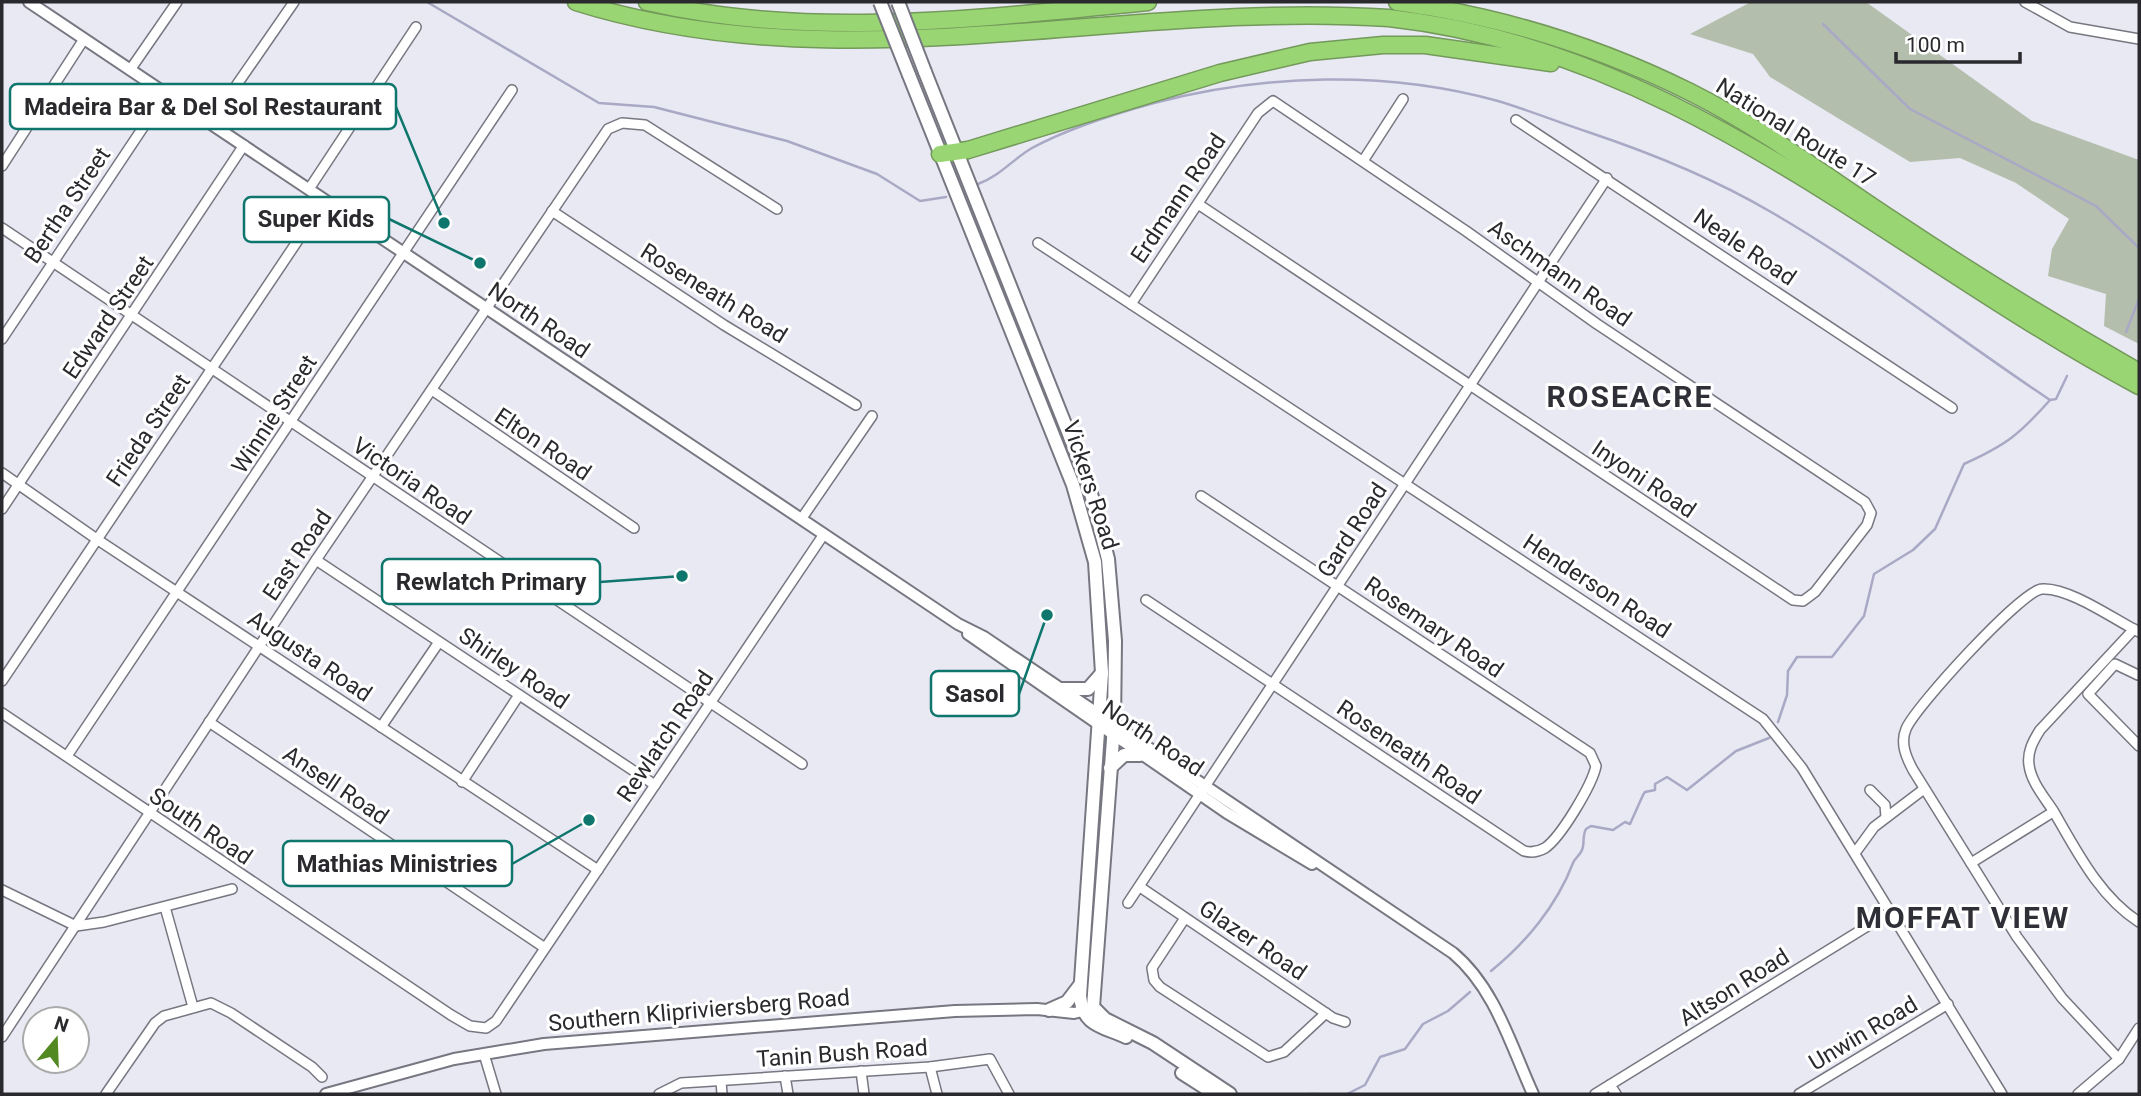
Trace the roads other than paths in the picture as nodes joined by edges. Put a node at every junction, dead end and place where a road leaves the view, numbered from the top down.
1 (29, 2) edge
2 (177, 2) edge
3 (294, 2) edge
4 (576, 2) edge
5 (647, 2) edge
6 (880, 2) edge
7 (898, 2) edge
8 (1148, 2) edge
9 (1397, 2) edge
10 (1468, 2) edge
11 (2025, 2) edge
12 (416, 27) dead end
13 (84, 39) junction
14 (2139, 39) edge
15 (130, 69) junction
16 (1622, 80) junction
17 (512, 90) dead end
18 (1691, 92) junction
19 (166, 93) junction
20 (1403, 99) dead end
21 (1258, 113) joint
22 (1516, 120) dead end
23 (211, 122) junction
24 (244, 145) junction
25 (948, 153) junction
26 (1363, 161) junction
27 (2, 166) edge
28 (1607, 178) junction
29 (309, 189) junction
30 (325, 200) junction
31 (1198, 204) junction
32 (777, 209) dead end
33 (552, 211) junction
34 (2, 228) edge
35 (1038, 243) dead end
36 (403, 254) junction
37 (52, 262) junction
38 (1537, 280) junction
39 (1131, 304) junction
40 (486, 309) junction
41 (132, 317) junction
42 (2, 339) edge
43 (212, 369) junction
44 (2139, 372) edge
45 (1470, 383) junction
46 (2139, 386) edge
47 (432, 390) junction
48 (856, 405) dead end
49 (1952, 408) dead end
50 (872, 416) dead end
51 (292, 423) junction
52 (2, 473) edge
53 (372, 477) junction
54 (18, 484) junction
55 (1405, 484) junction
56 (1843, 487) joint
57 (1201, 496) dead end
58 (2, 509) edge
59 (802, 518) junction
60 (634, 528) dead end
61 (824, 534) junction
62 (98, 540) junction
63 (316, 560) junction
64 (1338, 586) junction
65 (179, 592) junction
66 (1146, 600) dead end
67 (958, 624) junction
68 (2136, 631) edge
69 (439, 642) junction
70 (260, 646) junction
71 (1102, 673) junction
72 (2138, 675) edge
73 (2, 681) edge
74 (1274, 685) junction
75 (1058, 689) junction
76 (519, 695) junction
77 (710, 704) junction
78 (2, 713) edge
79 (209, 722) junction
80 (1099, 722) junction
81 (380, 727) junction
82 (1113, 731) junction
83 (1576, 743) joint
84 (2139, 746) edge
85 (1140, 755) junction
86 (67, 756) junction
87 (802, 764) dead end
88 (1110, 768) junction
89 (462, 782) junction
90 (655, 785) junction
91 (1924, 789) junction
92 (1870, 790) dead end
93 (1204, 791) junction
94 (2053, 812) junction
95 (150, 815) junction
96 (1886, 817) junction
97 (1855, 853) junction
98 (1971, 863) junction
99 (598, 870) junction
100 (1140, 887) junction
101 (232, 889) dead end
102 (2, 890) edge
103 (1128, 903) dead end
104 (165, 907) junction
105 (1892, 911) junction
106 (1185, 918) junction
107 (2139, 922) edge
108 (76, 926) junction
109 (545, 948) junction
110 (1081, 983) junction
111 (1948, 1004) junction
112 (193, 1007) junction
113 (1049, 1010) junction
114 (1087, 1010) junction
115 (1326, 1013) junction
116 (1345, 1022) dead end
117 (488, 1027) joint
118 (2139, 1028) edge
119 (2, 1037) edge
120 (484, 1054) junction
121 (2119, 1059) junction
122 (930, 1067) junction
123 (861, 1071) junction
124 (785, 1076) junction
125 (322, 1077) dead end
126 (721, 1081) junction
127 (1610, 1085) junction
128 (106, 1094) edge
129 (326, 1094) edge
130 (496, 1094) edge
131 (659, 1094) edge
132 (722, 1094) edge
133 (788, 1094) edge
134 (864, 1094) edge
135 (937, 1094) edge
136 (1009, 1094) edge
137 (1215, 1094) edge
138 (1230, 1094) edge
139 (1533, 1094) edge
140 (1595, 1094) edge
141 (1616, 1094) edge
142 (1799, 1094) edge
143 (2002, 1094) edge
144 (2078, 1094) edge

1 - 13 street, North Road
2 - 15 street
3 - 23 street
4 - 16 highway
5 - 8 highway
6 - 25 main road, Vickers Road, bridge
7 - 25 main road, Vickers Road, bridge
9 - 18 highway, National Route 17
10 - 18 highway
11 - 14 street
12 - 29 street
13 - 15 street, North Road
13 - 27 street
15 - 19 street, North Road
16 - 25 highway
16 - 46 highway
17 - 36 street, Winnie Street
18 - 44 highway, National Route 17
19 - 23 street, North Road
19 - 37 street, Bertha Street
20 - 26 street
21 - 26 street, Aschmann Road
21 - 31 street, Erdmann Road
22 - 28 street, Neale Road
23 - 24 street, North Road
24 - 29 street, North Road
24 - 41 street, Edward Street
25 - 71 main road, Vickers Road
25 - 82 main road, Vickers Road
26 - 38 street, Aschmann Road
28 - 38 street, Gard Road
28 - 49 street, Neale Road
29 - 30 street, North Road
30 - 36 street, North Road
30 - 43 street, Frieda Street
31 - 39 street, Erdmann Road
31 - 45 street, Inyoni Road
32 - 33 street, East Road
33 - 40 street, East Road
33 - 48 street, Roseneath Road
34 - 37 street, Victoria Road
35 - 39 street, Henderson Road
36 - 40 street, North Road
36 - 51 street, Winnie Street
37 - 41 street, Victoria Road
37 - 42 street, Bertha Street
38 - 45 street, Gard Road
38 - 56 street, Aschmann Road
39 - 55 street, Henderson Road
40 - 47 street, East Road
40 - 59 street, North Road
41 - 43 street, Victoria Road
41 - 54 street, Edward Street
43 - 51 street, Victoria Road
43 - 62 street, Frieda Street
45 - 55 street, Gard Road
45 - 56 street, Inyoni Road
47 - 53 street, East Road
47 - 60 street, Elton Road
50 - 59 street
51 - 53 street, Victoria Road
51 - 65 street, Winnie Street
52 - 54 street, Augusta Road
53 - 63 street, East Road
53 - 77 street, Victoria Road
54 - 58 street, Edward Street
54 - 62 street, Augusta Road
55 - 64 street, Gard Road
55 - 97 street, Henderson Road
57 - 64 street, Rosemary Road
59 - 61 street, North Road
61 - 67 street, North Road
61 - 77 street, Rewlatch Road
62 - 65 street, Augusta Road
62 - 73 street, Frieda Street
63 - 69 street, Shirley Road
63 - 70 street, East Road
64 - 74 street, Gard Road
64 - 83 street, Rosemary Road
65 - 70 street, Augusta Road
65 - 86 street, Winnie Street
66 - 74 street, Roseneath Road
67 - 75 street, North Road
67 - 80 street, North Road
68 - 91 street
68 - 94 street
69 - 76 street, Shirley Road
69 - 81 street
70 - 79 street, East Road
70 - 81 street, Augusta Road
71 - 75 main road
71 - 80 main road, Vickers Road
72 - 84 street
74 - 83 street, Roseneath Road
74 - 93 street, Gard Road
75 - 80 street, North Road
76 - 89 street
76 - 90 street, Shirley Road
77 - 87 street, Victoria Road
77 - 90 street, Rewlatch Road
78 - 86 street, South Road
79 - 95 street, East Road
79 - 109 street, Ansell Road
80 - 82 street, North Road
80 - 110 main road, Vickers Road
81 - 89 street, Augusta Road
82 - 85 street, North Road
82 - 88 main road, Vickers Road
82 - 93 street, North Road
85 - 88 main road
85 - 93 street, North Road
86 - 95 street, South Road
88 - 114 main road, Vickers Road
89 - 99 street, Augusta Road
90 - 99 street, Rewlatch Road
91 - 96 street
91 - 98 street
92 - 96 street
93 - 100 street, Gard Road
93 - 139 street, North Road
94 - 98 street
94 - 107 street
95 - 108 street, East Road
95 - 117 street, South Road
96 - 97 street
97 - 105 street, Henderson Road
98 - 121 street
99 - 109 street, Rewlatch Road
100 - 103 street, Gard Road
100 - 106 street, Glazer Road
101 - 104 street
102 - 108 street
104 - 108 street
104 - 112 street
105 - 111 street, Henderson Road
105 - 127 street, Altson Road
106 - 115 street, Glazer Road
106 - 115 street
108 - 119 street, East Road
109 - 117 street, Rewlatch Road
110 - 113 main road
110 - 114 main road, Vickers Road
111 - 142 street, Unwin Road
111 - 143 street, Henderson Road
112 - 125 street
112 - 128 street
113 - 114 street, Southern Klipriviersberg Road
113 - 120 street, Southern Klipriviersberg Road
114 - 137 main road, Southern Klipriviersberg Road
114 - 138 main road, Southern Klipriviersberg Road
115 - 116 street, Glazer Road
118 - 121 street
120 - 129 street, Southern Klipriviersberg Road
120 - 130 street
121 - 144 street
122 - 123 street, Tanin Bush Road
122 - 135 street
122 - 136 street, Tanin Bush Road
123 - 124 street, Tanin Bush Road
123 - 134 street
124 - 126 street, Tanin Bush Road
124 - 133 street
126 - 131 street, Tanin Bush Road
126 - 132 street
127 - 140 street, Altson Road
127 - 141 street

